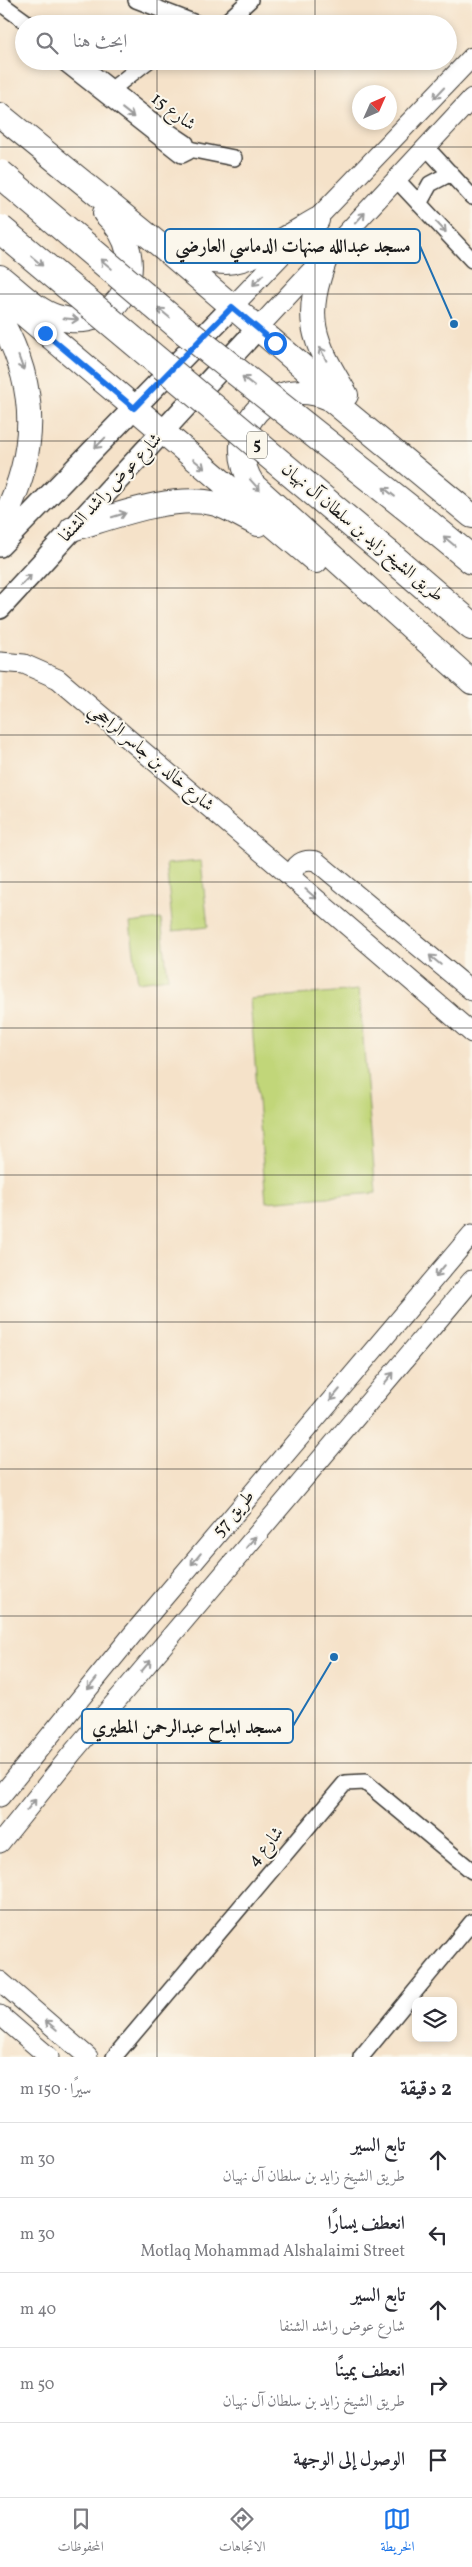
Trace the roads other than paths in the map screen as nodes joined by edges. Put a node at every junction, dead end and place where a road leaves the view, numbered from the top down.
1 (136, 0) edge
2 (250, 0) edge
3 (0, 3) edge
4 (0, 12) edge
5 (17, 15) edge
6 (174, 15) edge
7 (234, 15) edge
8 (15, 24) edge
9 (472, 57) edge
10 (73, 70) edge
11 (88, 70) edge
12 (136, 70) edge
13 (112, 89) junction
14 (472, 98) edge
15 (0, 116) edge
16 (426, 147) junction
17 (189, 149) junction
18 (234, 158) dead end
19 (450, 173) junction
20 (0, 174) edge
21 (396, 179) junction
22 (472, 197) edge
23 (419, 204) junction
24 (317, 220) junction
25 (0, 229) edge
26 (166, 250) junction
27 (327, 254) junction
28 (472, 260) edge
29 (0, 277) edge
30 (0, 294) edge
31 (232, 307) junction
32 (0, 319) edge
33 (258, 328) junction
34 (134, 408) junction
35 (356, 412) junction
36 (162, 432) junction
37 (472, 512) edge
38 (472, 516) edge
39 (0, 526) edge
40 (72, 529) junction
41 (285, 536) junction
42 (0, 546) edge
43 (472, 560) edge
44 (0, 608) edge
45 (472, 626) edge
46 (0, 662) edge
47 (472, 682) edge
48 (472, 686) edge
49 (292, 878) junction
50 (472, 992) edge
51 (472, 1032) edge
52 (472, 1234) edge
53 (472, 1280) edge
54 (52, 1733) junction
55 (73, 1752) junction
56 (32, 1759) junction
57 (54, 1776) junction
58 (0, 1797) edge
59 (0, 1843) edge
60 (472, 1871) edge
61 (472, 1922) edge
62 (0, 1982) edge
63 (0, 2015) edge
64 (49, 2057) edge
65 (88, 2057) edge
66 (114, 2057) edge
67 (361, 2057) edge

1 - 6 street
2 - 7 street
3 - 5 street
4 - 8 street
9 -> 24 street
10 -> 17 street, شارع 15
11 - 13 street, شارع 15
12 - 13 street
13 - 17 street, شارع 15
14 - 16 street
15 - 26 main road
29 -> 15 main road
16 - 19 street
16 - 21 street
17 - 18 street
19 - 22 street
19 - 23 street
43 -> 20 highway, bridge
21 - 23 street
27 -> 21 street
23 -> 28 street
24 - 26 main road
24 -> 31 street
25 -> 45 highway, طريق الشيخ زايد بن سلطان آل نهيان / 5, bridge
26 - 31 main road
27 - 33 street
35 -> 27 main road
30 - 34 main road
31 - 33 main road
31 - 34 main road
32 -> 39 main road
33 - 35 main road
33 - 36 main road, شارع عوض راشد الشنفا
34 - 36 main road
34 -> 42 main road
35 - 37 main road
36 - 40 main road, شارع عوض راشد الشنفا
36 -> 41 main road
38 -> 47 main road
40 -> 41 main road
44 -> 40 main road, شارع عوض راشد الشنفا
41 - 48 main road
46 - 49 street, شارع خالد بن جاسر الراجحي
50 -> 49 street
49 -> 51 street, شارع خالد بن جاسر الراجحي
52 -> 54 street, طريق 57
55 -> 53 street, طريق 57
54 - 55 street
54 - 56 street, طريق 57
55 - 57 street, طريق 57
56 - 57 street
56 - 58 street, طريق 57
59 -> 57 street, طريق 57
60 - 66 street, شارع 4
61 - 67 street
65 -> 62 street
63 - 64 street

